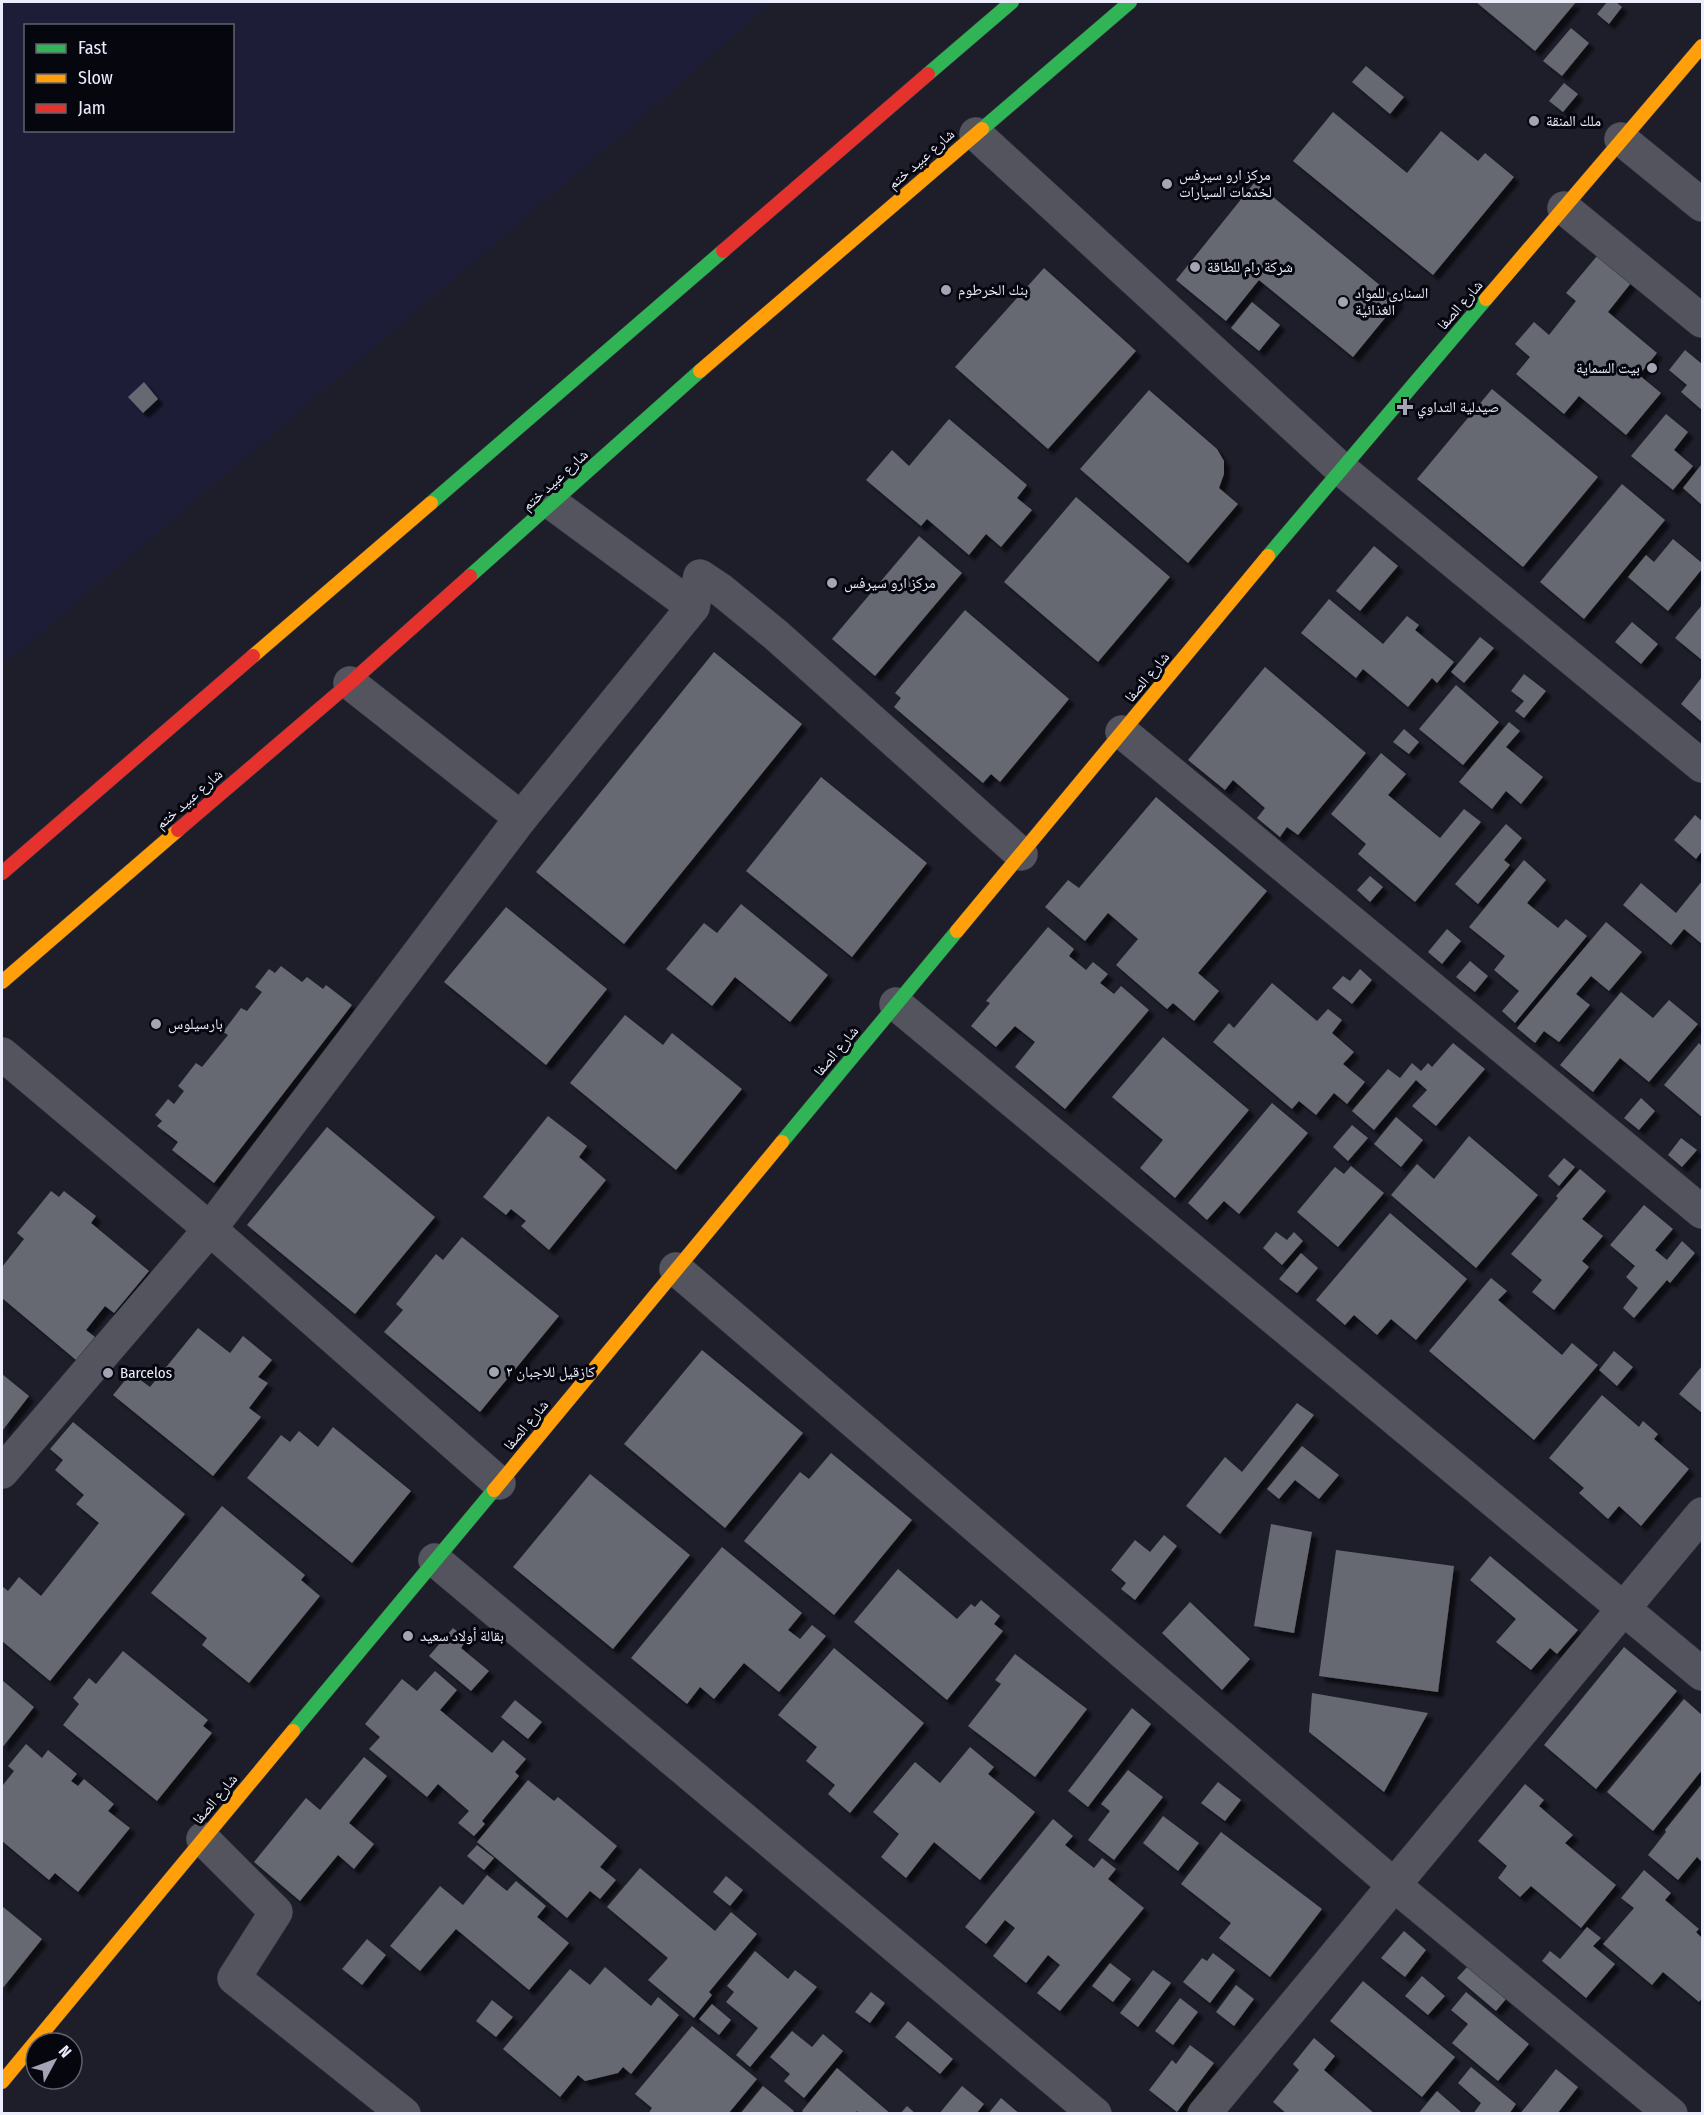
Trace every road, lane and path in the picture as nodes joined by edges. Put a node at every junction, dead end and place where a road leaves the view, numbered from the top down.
1 (1012, 2) edge
2 (1130, 2) edge
3 (1702, 46) edge
4 (976, 134) junction
5 (1621, 139) junction
6 (1702, 205) edge
7 (1564, 208) junction
8 (1702, 321) edge
9 (1341, 469) junction
10 (553, 504) junction
11 (693, 608) junction
12 (350, 683) junction
13 (1122, 732) junction
14 (1702, 766) edge
15 (521, 818) junction
16 (1021, 855) junction
17 (2, 873) edge
18 (2, 982) edge
19 (896, 1004) junction
20 (2, 1054) edge
21 (1702, 1212) edge
22 (210, 1229) junction
23 (676, 1269) junction
24 (2, 1472) edge
25 (499, 1483) junction
26 (1702, 1514) edge
27 (435, 1560) junction
28 (1624, 1608) junction
29 (1702, 1674) edge
30 (203, 1839) junction
31 (1394, 1885) junction
32 (2, 2082) edge
33 (404, 2114) edge
34 (1095, 2114) edge
35 (1203, 2114) edge
36 (1671, 2114) edge

1 - 17 main road
2 - 4 main road, شارع عبيد ختم
3 - 5 main road, شارع الصفا
4 - 9 street
4 - 10 main road, شارع عبيد ختم
5 - 6 street
5 - 7 main road, شارع الصفا
7 - 8 street
7 - 9 main road, شارع الصفا
9 - 13 main road, شارع الصفا
9 - 14 street
10 - 11 street
10 - 12 main road, شارع عبيد ختم
11 - 15 street
11 - 16 street
12 - 15 street
12 - 18 main road, شارع عبيد ختم
13 - 16 main road, شارع الصفا
13 - 21 street
15 - 22 street
16 - 19 main road, شارع الصفا
19 - 23 main road, شارع الصفا
19 - 28 street
20 - 22 street
22 - 24 street
22 - 25 street
23 - 25 main road, شارع الصفا
23 - 31 street
25 - 27 main road, شارع الصفا
26 - 28 street
27 - 30 main road, شارع الصفا
27 - 34 street
28 - 29 street
28 - 31 street
30 - 32 main road, شارع الصفا
30 - 33 street
31 - 35 street
31 - 36 street

